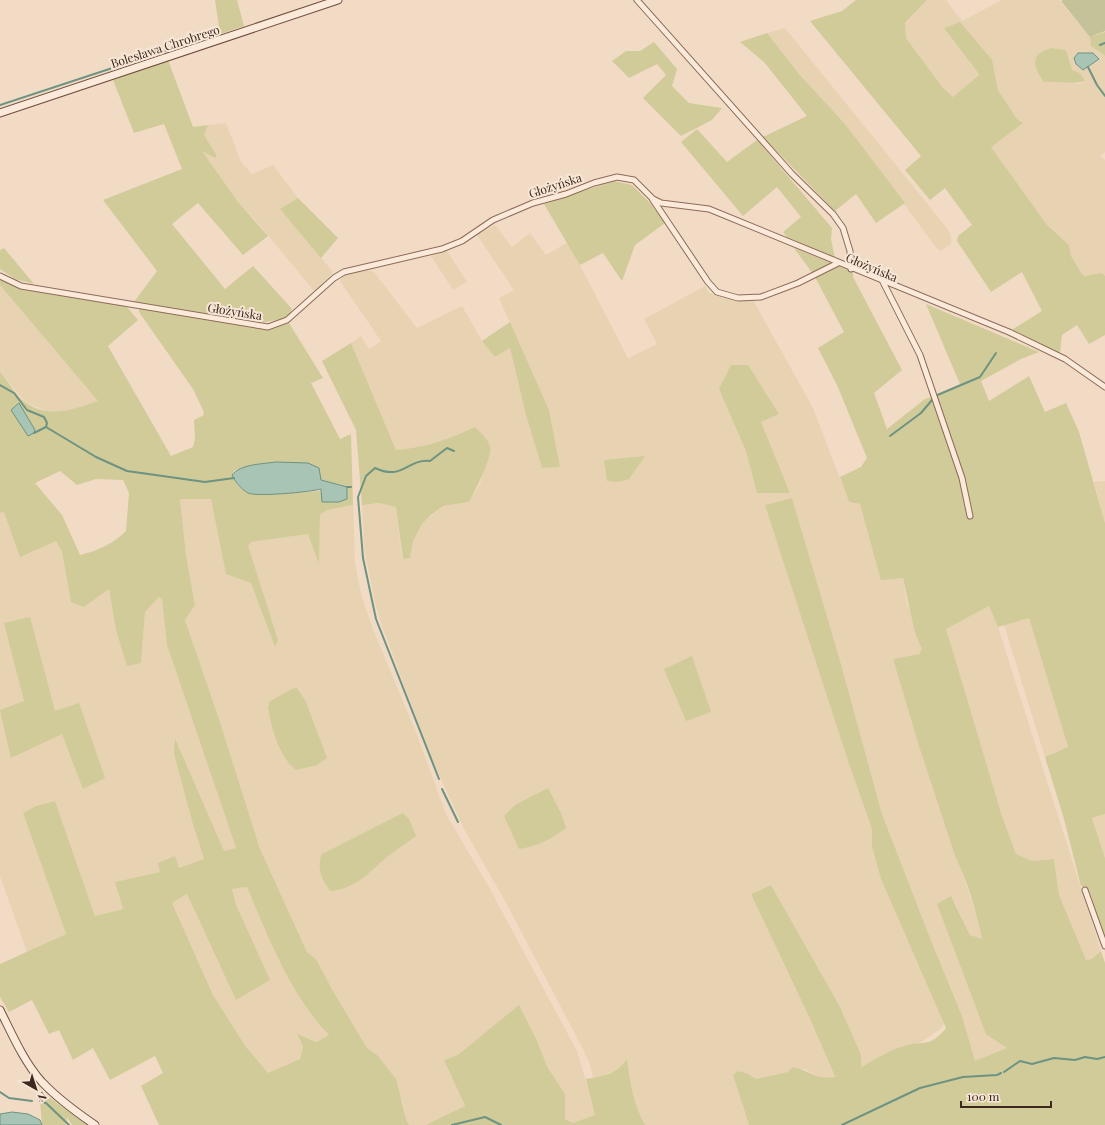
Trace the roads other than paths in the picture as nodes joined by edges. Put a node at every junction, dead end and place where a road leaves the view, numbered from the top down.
1 (338, 0) edge
2 (637, 0) edge
3 (0, 113) edge
4 (653, 199) junction
5 (838, 263) junction
6 (851, 269) junction
7 (0, 276) edge
8 (883, 282) junction
9 (1105, 387) edge
10 (970, 516) dead end
11 (1085, 890) dead end
12 (1105, 946) edge
13 (0, 1010) edge
14 (95, 1125) edge

1 - 3 street, Bolesława Chrobrego
2 - 6 street
4 - 5 street, Głożyńska
4 - 5 street
4 - 7 street, Głożyńska
5 - 6 street, Głożyńska
6 - 8 street, Głożyńska
8 - 9 street, Głożyńska
8 - 10 street
11 - 12 street
13 - 14 street

